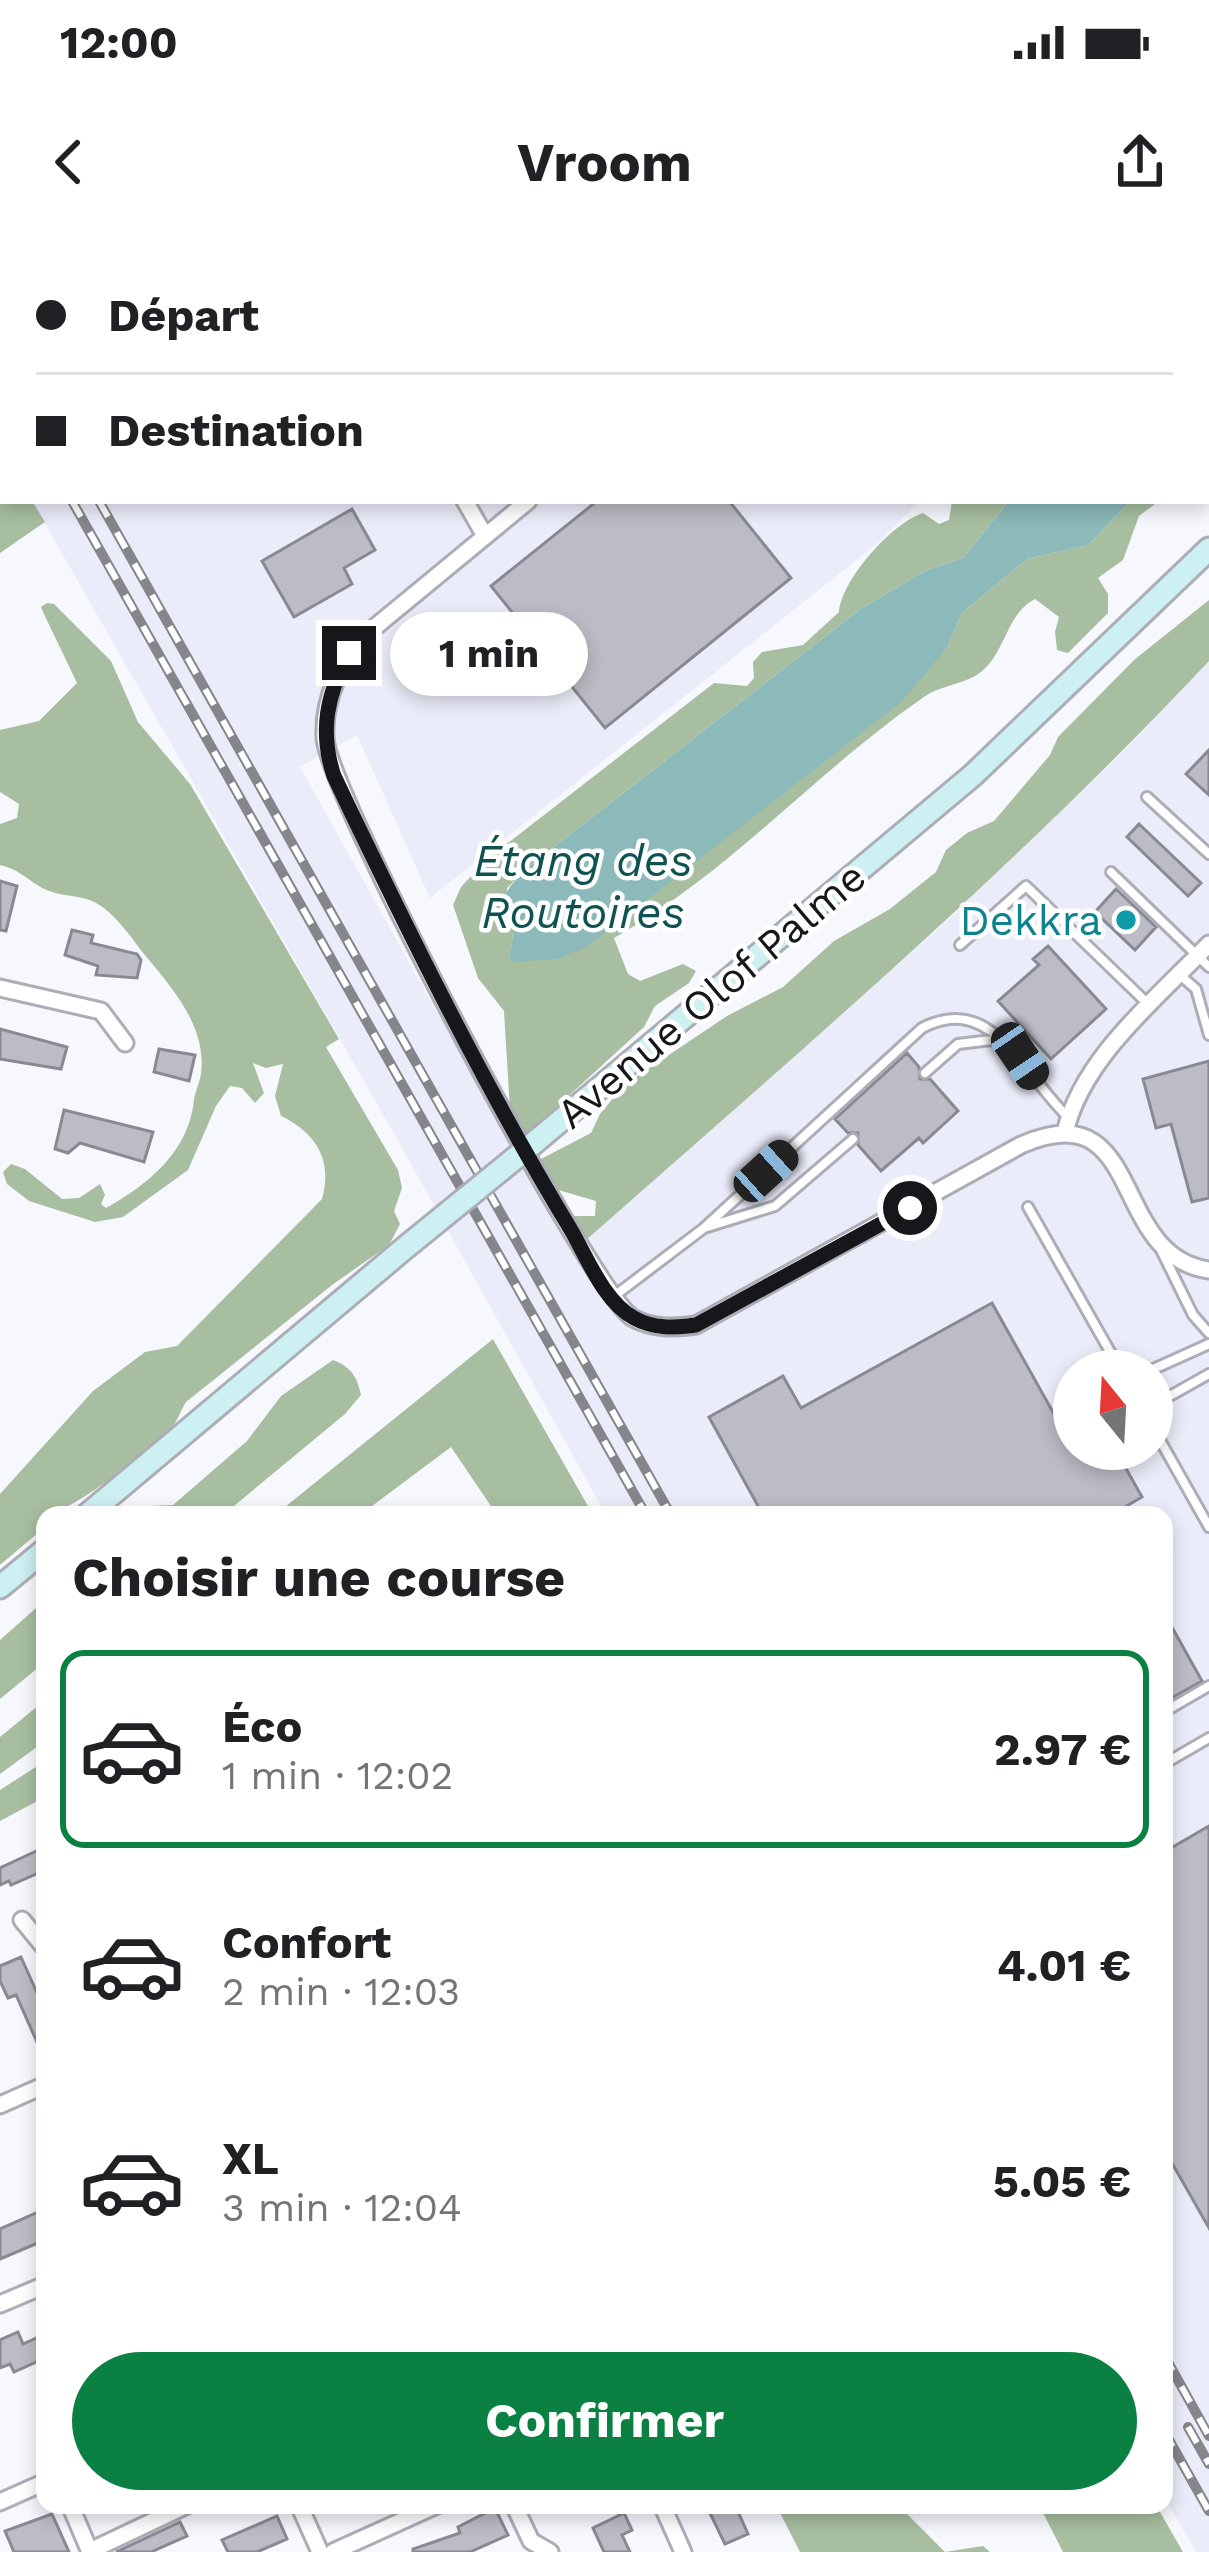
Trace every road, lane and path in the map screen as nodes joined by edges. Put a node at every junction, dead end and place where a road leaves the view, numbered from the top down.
1 (467, 504) edge
2 (524, 504) edge
3 (485, 536) junction
4 (1209, 548) edge
5 (1148, 797) dead end
6 (1209, 854) edge
7 (1111, 872) dead end
8 (960, 946) dead end
9 (1205, 956) edge
10 (1180, 975) junction
11 (0, 988) edge
12 (1151, 1006) junction
13 (1209, 1035) edge
14 (1000, 1039) junction
15 (125, 1043) dead end
16 (925, 1073) dead end
17 (1067, 1125) junction
18 (853, 1138) dead end
19 (1028, 1207) dead end
20 (704, 1228) junction
21 (1160, 1248) junction
22 (1209, 1270) edge
23 (612, 1298) junction
24 (1209, 1333) edge
25 (1209, 1344) edge
26 (1109, 1350) edge
27 (1173, 1360) edge
28 (1209, 1374) edge
29 (1173, 1394) edge
30 (1173, 1463) edge
31 (97, 1506) edge
32 (1209, 1527) edge
33 (36, 1557) edge
34 (0, 1587) edge
35 (1209, 1686) edge
36 (1173, 1707) edge
37 (1209, 1738) edge
38 (1173, 1759) edge
39 (22, 1921) dead end
40 (36, 1937) edge
41 (36, 2089) edge
42 (0, 2105) edge
43 (36, 2288) edge
44 (0, 2304) edge
45 (36, 2486) edge
46 (0, 2502) edge
47 (74, 2514) edge
48 (168, 2514) edge
49 (303, 2514) edge
50 (417, 2514) edge
51 (518, 2514) edge
52 (666, 2514) edge
53 (90, 2552) edge
54 (320, 2552) edge
55 (333, 2552) edge
56 (550, 2552) edge
57 (682, 2552) edge

1 - 3 street
2 - 3 street
3 - 23 street
4 - 31 main road, Avenue Olof Palme, bridge
5 - 6 lane
7 - 9 lane
8 - 12 lane
9 - 10 street
10 - 12 street
10 - 13 lane
11 - 15 street
12 - 17 street
14 - 16 lane
14 - 17 lane
14 - 20 lane
17 - 21 street
17 - 23 street
18 - 20 lane
19 - 26 lane
20 - 23 lane
21 - 22 street
21 - 24 lane
25 - 27 lane
28 - 29 lane
30 - 32 lane
33 - 34 main road
35 - 36 lane
37 - 38 lane
39 - 40 street
41 - 42 street
43 - 44 street
45 - 46 street
47 - 53 street
48 - 53 street
49 - 54 street
50 - 55 street
51 - 56 street
52 - 57 street

